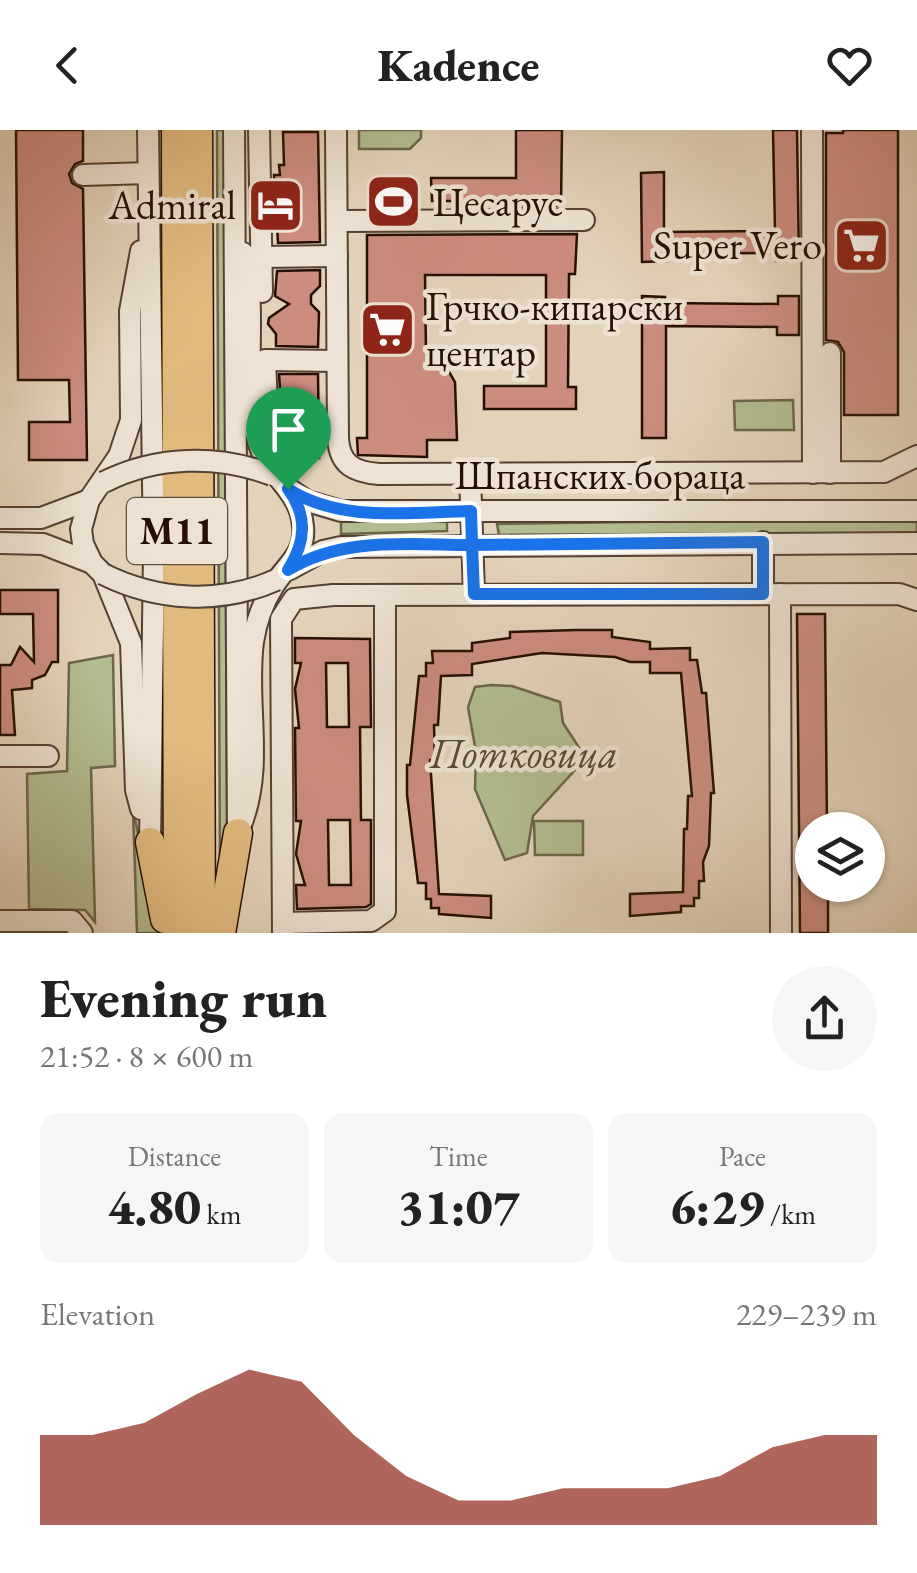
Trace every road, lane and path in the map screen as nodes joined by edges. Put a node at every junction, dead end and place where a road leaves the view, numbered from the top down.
1 (148, 130) edge
2 (176, 130) edge
3 (198, 130) edge
4 (234, 130) edge
5 (259, 130) edge
6 (336, 130) edge
7 (812, 130) edge
8 (148, 173) junction
9 (83, 176) dead end
10 (584, 220) dead end
11 (337, 221) junction
12 (234, 222) junction
13 (148, 230) junction
14 (337, 256) junction
15 (260, 257) junction
16 (830, 354) dead end
17 (265, 360) junction
18 (338, 361) junction
19 (267, 404) dead end
20 (917, 456) edge
21 (272, 474) junction
22 (470, 474) junction
23 (760, 474) junction
24 (822, 474) junction
25 (104, 482) junction
26 (288, 489) junction
27 (89, 500) junction
28 (761, 509) junction
29 (914, 509) edge
30 (471, 511) junction
31 (0, 518) edge
32 (763, 542) junction
33 (0, 543) edge
34 (914, 544) edge
35 (472, 545) junction
36 (98, 569) junction
37 (282, 575) junction
38 (385, 594) junction
39 (474, 594) junction
40 (771, 594) junction
41 (917, 600) edge
42 (0, 756) edge
43 (48, 756) dead end
44 (238, 833) junction
45 (150, 842) junction
46 (0, 922) edge
47 (283, 928) edge
48 (82, 933) edge
49 (167, 933) edge
50 (178, 933) edge
51 (201, 933) edge
52 (221, 933) edge
53 (781, 933) edge

1 - 8 street
2 - 50 highway, M11
3 - 51 highway, M11
4 - 12 street
5 - 15 street
6 - 11 street
7 - 24 street
8 - 9 street
8 - 13 street
10 - 11 street
11 - 14 street
12 - 21 street
12 - 44 street
13 - 25 street
13 - 45 street
14 - 15 street
14 - 18 street
15 - 17 street
16 - 24 street
17 - 18 street
17 - 19 street
18 - 22 street
20 - 24 street
21 - 25 street, bridge
21 - 26 street
22 - 23 street
22 - 30 street
23 - 24 street
23 - 28 street
25 - 27 street
26 - 30 street, Шпанских бораца
26 - 37 street
27 - 31 street
27 - 36 street
28 - 29 street, Шпанских бораца
28 - 30 street, Шпанских бораца
30 - 35 street
32 - 34 street, Шпанских бораца
32 - 35 street, Шпанских бораца
32 - 40 street
33 - 36 street
35 - 37 street, Шпанских бораца
35 - 39 street
36 - 37 street, bridge
36 - 45 street
37 - 44 street
38 - 39 street
38 - 47 street
38 - 47 street
39 - 40 street
40 - 41 street
40 - 53 street
42 - 43 street
44 - 52 highway
45 - 49 highway
46 - 48 street

